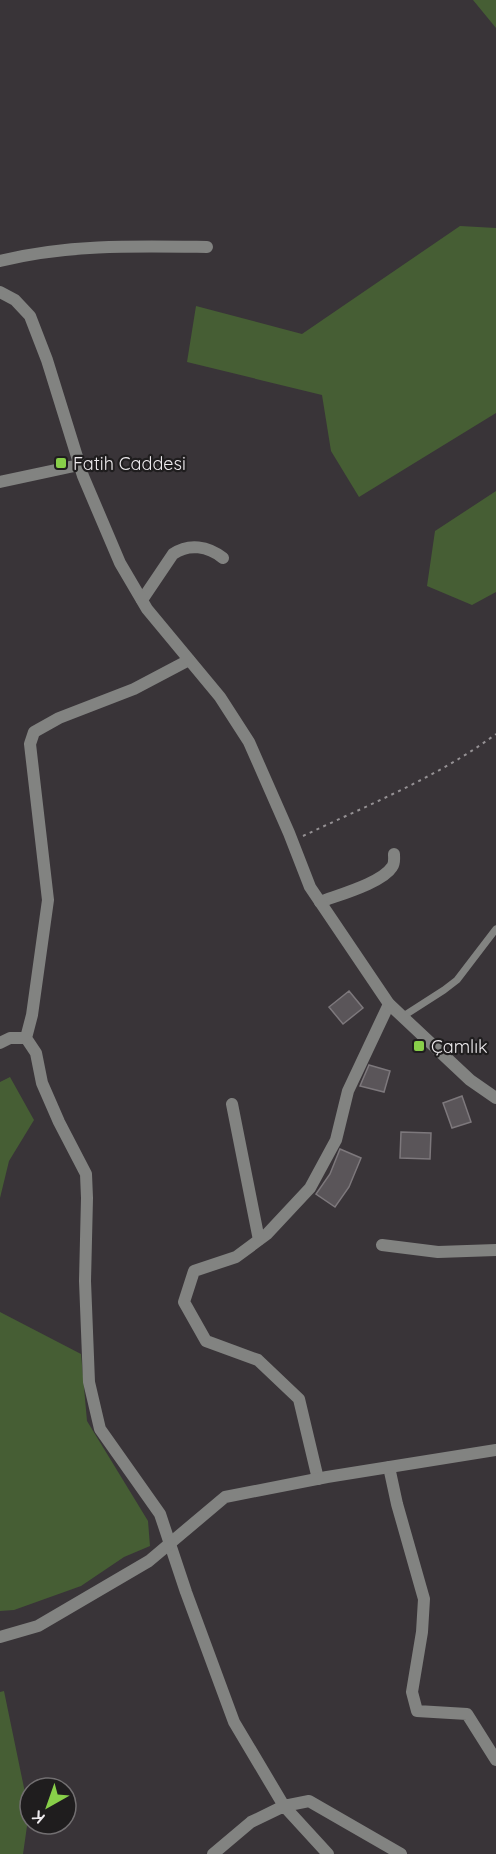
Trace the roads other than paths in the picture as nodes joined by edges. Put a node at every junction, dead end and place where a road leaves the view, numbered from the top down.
1 (207, 248) dead end
2 (0, 261) edge
3 (0, 292) edge
4 (79, 465) junction
5 (0, 482) edge
6 (223, 558) dead end
7 (142, 600) junction
8 (189, 660) junction
9 (394, 854) dead end
10 (320, 902) junction
11 (496, 929) edge
12 (389, 1004) junction
13 (402, 1017) junction
14 (26, 1038) junction
15 (0, 1043) edge
16 (496, 1098) edge
17 (232, 1104) dead end
18 (259, 1240) junction
19 (382, 1245) dead end
20 (496, 1250) edge
21 (496, 1450) edge
22 (389, 1467) junction
23 (318, 1479) junction
24 (170, 1542) junction
25 (0, 1637) edge
26 (496, 1760) edge
27 (284, 1806) junction
28 (213, 1854) edge
29 (328, 1854) edge
30 (401, 1854) edge

1 - 2 street
3 - 4 street
4 - 5 street
4 - 7 street
6 - 7 street
7 - 8 street
8 - 10 street
8 - 14 street
9 - 10 street
10 - 12 street
11 - 13 lane
12 - 13 street
12 - 18 street
13 - 16 street
14 - 15 street
14 - 24 street
17 - 18 street
18 - 23 street
19 - 20 street
21 - 22 street
22 - 23 street
22 - 26 street
23 - 24 street
24 - 25 street
24 - 27 street
27 - 28 street
27 - 29 street
27 - 30 street

